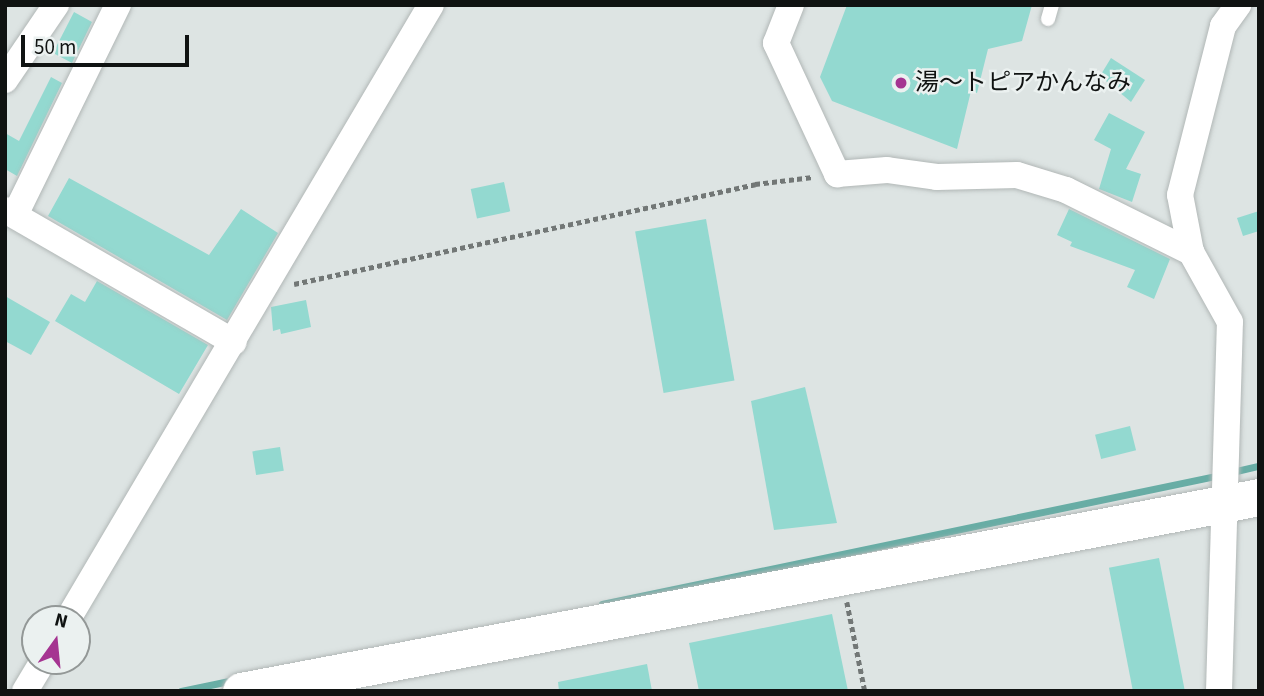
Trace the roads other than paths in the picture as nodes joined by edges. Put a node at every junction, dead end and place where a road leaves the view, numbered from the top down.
1 (56, 5) edge
2 (118, 5) edge
3 (431, 5) edge
4 (790, 5) edge
5 (1238, 5) edge
6 (5, 80) edge
7 (10, 213) edge
8 (1191, 252) junction
9 (234, 342) junction
10 (1237, 495) edge
11 (76, 605) edge
12 (35, 675) edge
13 (25, 691) edge
14 (241, 691) edge
15 (1219, 691) edge

1 - 6 street
2 - 7 street
3 - 9 street
4 - 8 street
5 - 8 street
7 - 9 street
8 - 10 street
9 - 11 street
10 - 14 street
10 - 15 street
12 - 13 street

